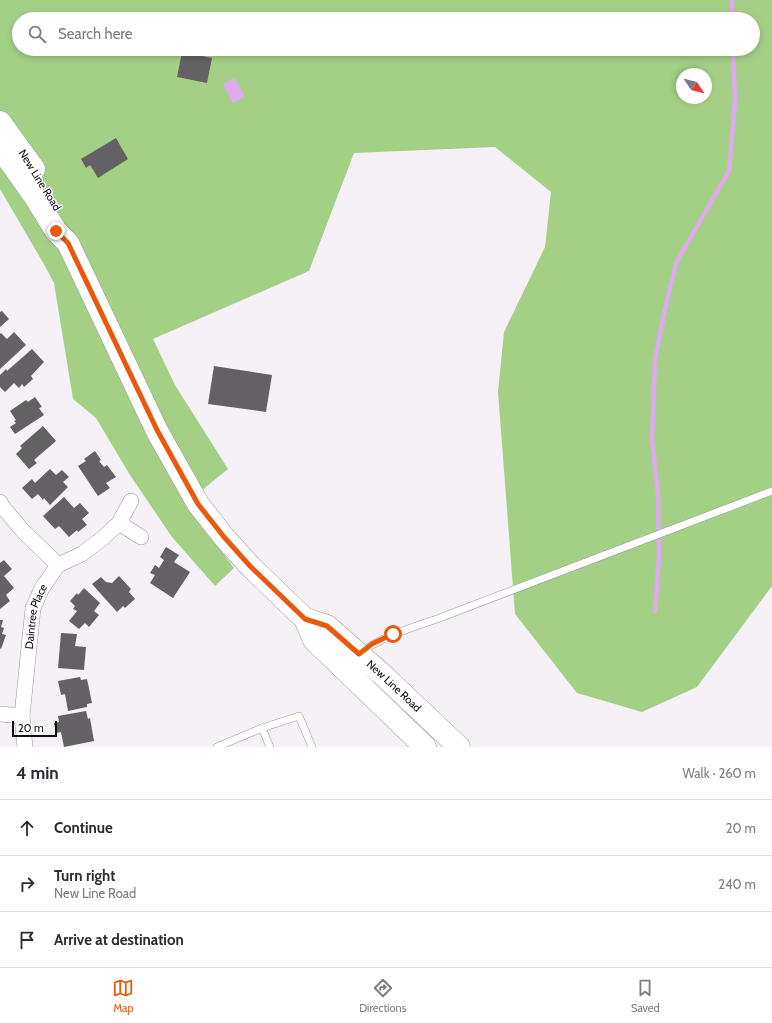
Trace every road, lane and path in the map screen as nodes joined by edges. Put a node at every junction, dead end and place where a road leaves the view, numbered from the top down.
1 (0, 122) edge
2 (0, 148) edge
3 (68, 243) junction
4 (772, 491) edge
5 (131, 501) dead end
6 (0, 502) edge
7 (119, 523) junction
8 (141, 537) dead end
9 (58, 565) junction
10 (305, 619) junction
11 (359, 654) junction
12 (0, 714) edge
13 (22, 716) junction
14 (262, 728) junction
15 (25, 747) edge
16 (218, 747) edge
17 (270, 747) edge
18 (312, 747) edge
19 (425, 747) edge
20 (459, 747) edge

1 - 3 main road, New Line Road
2 - 3 main road, New Line Road
3 - 10 main road, New Line Road
4 - 11 lane
5 - 7 street
6 - 9 street
7 - 8 street
7 - 9 street
9 - 13 street, Daintree Place
10 - 11 main road, New Line Road
10 - 19 main road, New Line Road
11 - 20 main road, New Line Road
12 - 13 street
13 - 15 street, Daintree Place
14 - 16 lane
14 - 17 lane
14 - 18 lane

